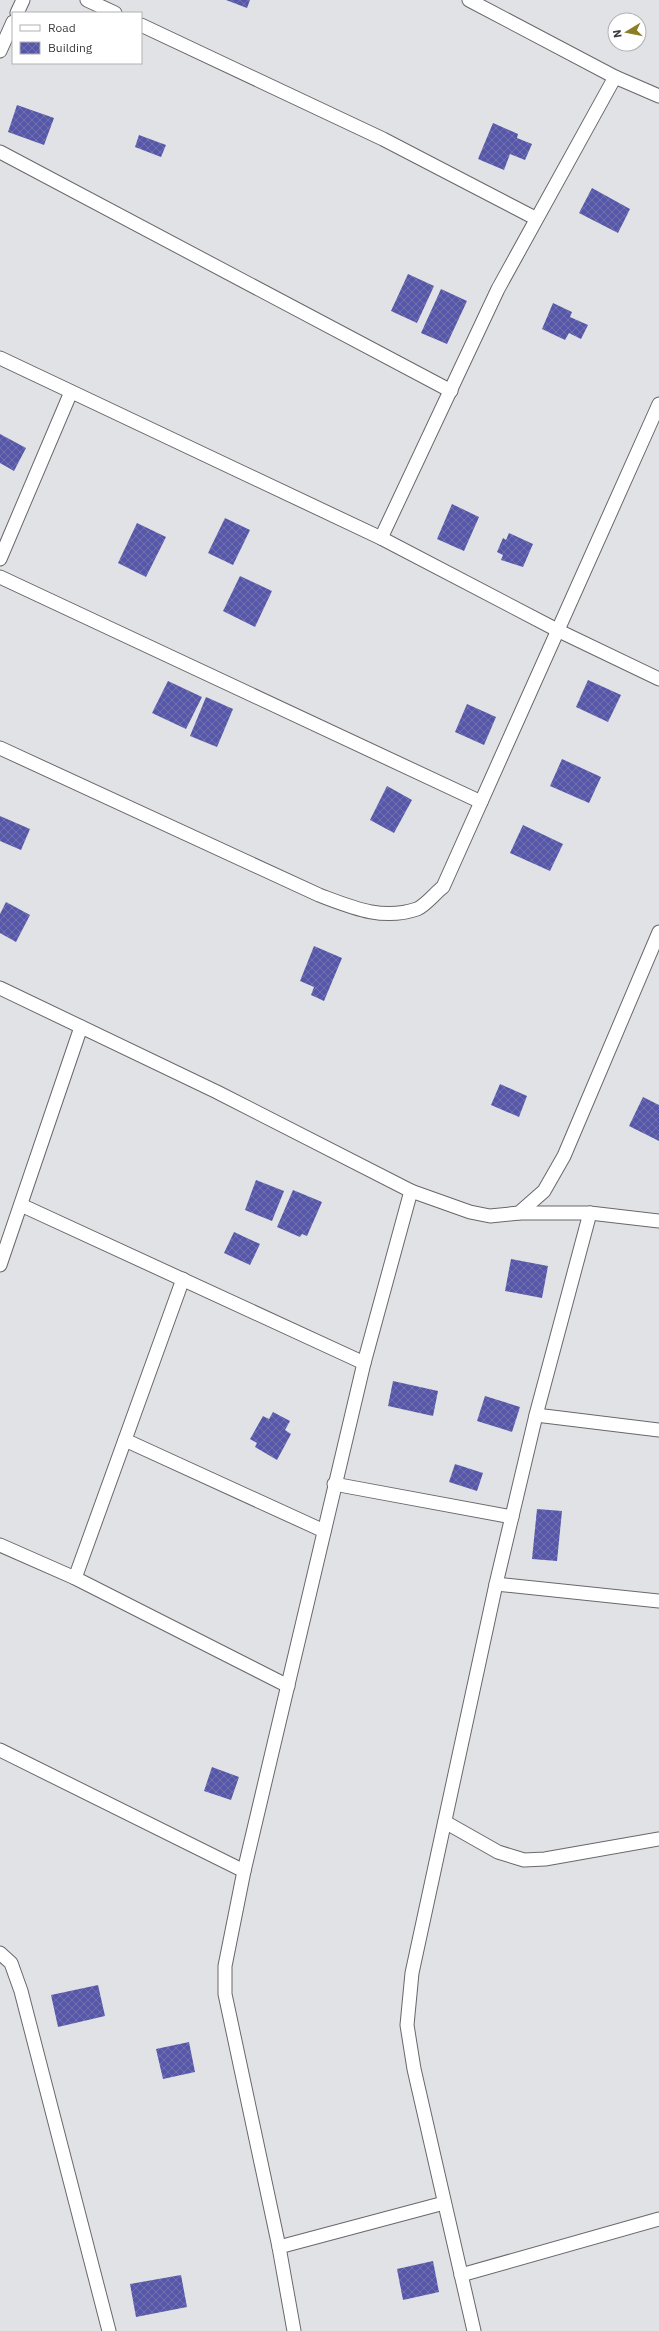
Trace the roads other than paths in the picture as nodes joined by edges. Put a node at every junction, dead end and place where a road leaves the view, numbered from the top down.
1 (23, 0) edge
2 (87, 0) edge
3 (468, 0) edge
4 (17, 12) edge
5 (113, 12) edge
6 (12, 24) edge
7 (142, 25) edge
8 (0, 52) edge
9 (615, 77) junction
10 (659, 96) edge
11 (0, 152) edge
12 (535, 218) junction
13 (0, 358) edge
14 (451, 391) junction
15 (72, 392) junction
16 (659, 404) edge
17 (381, 538) junction
18 (0, 559) edge
19 (0, 577) edge
20 (559, 631) junction
21 (659, 679) edge
22 (0, 748) edge
23 (481, 802) junction
24 (659, 932) edge
25 (0, 988) edge
26 (81, 1027) junction
27 (412, 1191) junction
28 (21, 1205) junction
29 (520, 1213) junction
30 (590, 1213) junction
31 (659, 1221) edge
32 (0, 1265) edge
33 (182, 1279) junction
34 (364, 1363) junction
35 (536, 1414) junction
36 (659, 1430) edge
37 (124, 1440) junction
38 (334, 1484) junction
39 (512, 1517) junction
40 (324, 1531) junction
41 (0, 1545) edge
42 (75, 1578) junction
43 (496, 1584) junction
44 (659, 1603) edge
45 (288, 1686) junction
46 (0, 1750) edge
47 (445, 1822) junction
48 (659, 1839) edge
49 (244, 1871) junction
50 (0, 1953) edge
51 (444, 2203) junction
52 (659, 2219) edge
53 (279, 2247) junction
54 (461, 2276) junction
55 (110, 2331) edge
56 (294, 2331) edge
57 (474, 2331) edge

1 - 4 street
2 - 5 street
3 - 9 street
6 - 8 street
7 - 12 street
9 - 10 street
9 - 12 street
11 - 14 street
12 - 14 street
13 - 15 street
14 - 17 street
15 - 17 street
15 - 18 street
16 - 20 street
17 - 20 street
19 - 23 street
20 - 21 street
20 - 23 street
22 - 23 street
24 - 29 street
25 - 26 street
26 - 27 street
26 - 28 street
27 - 29 street
27 - 34 street
28 - 32 street
28 - 33 street
29 - 30 street
30 - 31 street
30 - 35 street
33 - 34 street
33 - 37 street
34 - 38 street
35 - 36 street
35 - 39 street
37 - 40 street
37 - 42 street
38 - 39 street
38 - 40 street
39 - 43 street
40 - 45 street
41 - 42 street
42 - 45 street
43 - 44 street
43 - 47 street
45 - 49 street
46 - 49 street
47 - 48 street
47 - 51 street
49 - 53 street
50 - 55 street
51 - 53 street
51 - 54 street
52 - 54 street
53 - 56 street
54 - 57 street

